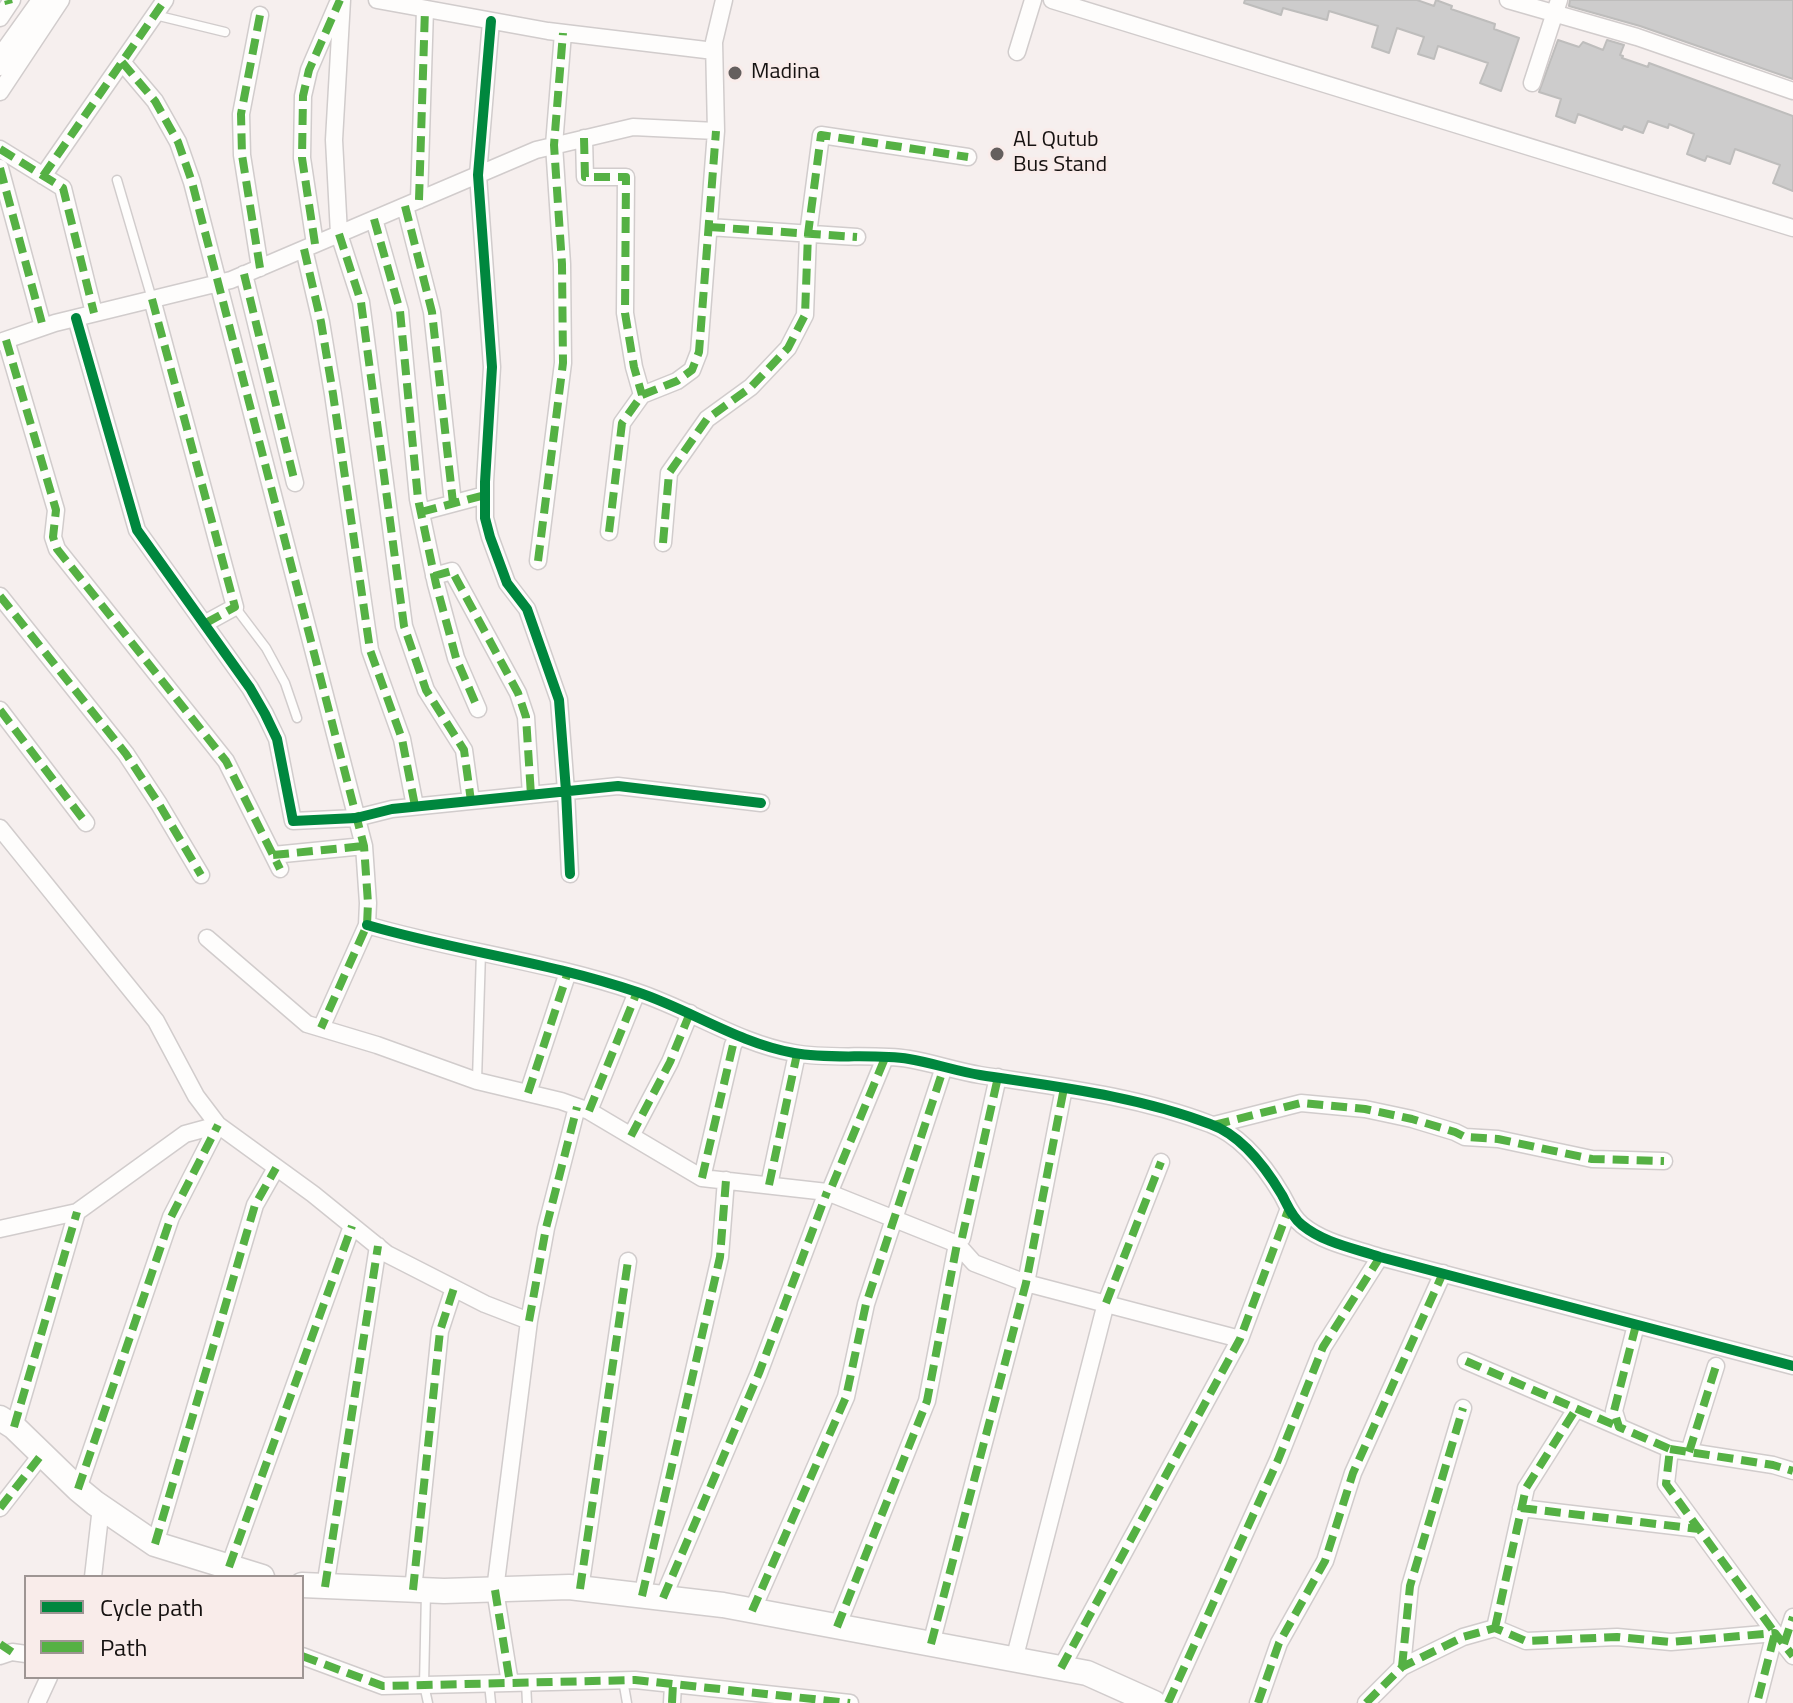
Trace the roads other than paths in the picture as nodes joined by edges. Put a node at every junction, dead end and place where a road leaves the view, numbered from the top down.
1 (45, 0) edge
2 (61, 0) edge
3 (165, 0) edge
4 (341, 0) edge
5 (377, 0) edge
6 (724, 0) edge
7 (1033, 0) edge
8 (1052, 0) edge
9 (1508, 0) edge
10 (11, 4) edge
11 (1557, 7) edge
12 (425, 9) junction
13 (155, 15) junction
14 (260, 15) dead end
15 (491, 21) junction
16 (225, 32) dead end
17 (563, 33) junction
18 (0, 35) edge
19 (714, 51) junction
20 (1017, 52) dead end
21 (122, 62) junction
22 (0, 63) edge
23 (1532, 83) dead end
24 (1793, 91) edge
25 (0, 92) edge
26 (716, 131) junction
27 (584, 138) junction
28 (554, 145) junction
29 (0, 149) edge
30 (968, 157) dead end
31 (0, 168) edge
32 (478, 175) junction
33 (43, 176) junction
34 (117, 180) dead end
35 (412, 203) junction
36 (374, 219) junction
37 (709, 227) junction
38 (1793, 228) edge
39 (339, 234) junction
40 (808, 234) junction
41 (857, 237) dead end
42 (309, 246) junction
43 (252, 271) junction
44 (219, 283) junction
45 (152, 299) junction
46 (94, 313) junction
47 (76, 318) junction
48 (43, 327) junction
49 (3, 341) edge
50 (642, 395) junction
51 (295, 483) dead end
52 (485, 495) junction
53 (453, 503) junction
54 (421, 512) junction
55 (609, 532) dead end
56 (663, 543) dead end
57 (538, 561) dead end
58 (434, 576) junction
59 (0, 596) edge
60 (235, 607) junction
61 (204, 624) junction
62 (478, 709) dead end
63 (0, 710) edge
64 (297, 718) dead end
65 (566, 791) junction
66 (531, 795) junction
67 (471, 801) junction
68 (761, 803) dead end
69 (415, 806) junction
70 (356, 818) junction
71 (86, 823) dead end
72 (0, 828) edge
73 (364, 846) junction
74 (570, 874) dead end
75 (201, 875) dead end
76 (367, 925) junction
77 (207, 938) dead end
78 (481, 952) junction
79 (568, 972) junction
80 (637, 992) junction
81 (690, 1013) junction
82 (321, 1028) junction
83 (738, 1037) junction
84 (797, 1054) junction
85 (885, 1058) junction
86 (944, 1067) junction
87 (998, 1077) junction
88 (477, 1081) junction
89 (1064, 1088) junction
90 (528, 1093) junction
91 (583, 1109) junction
92 (218, 1125) junction
93 (1214, 1125) junction
94 (631, 1136) junction
95 (1664, 1161) dead end
96 (1161, 1162) dead end
97 (276, 1168) junction
98 (702, 1178) junction
99 (726, 1180) junction
100 (769, 1185) junction
101 (830, 1189) junction
102 (1289, 1208) junction
103 (77, 1212) junction
104 (894, 1220) junction
105 (352, 1226) junction
106 (0, 1229) edge
107 (960, 1241) junction
108 (378, 1246) junction
109 (1380, 1257) junction
110 (628, 1261) dead end
111 (1443, 1273) junction
112 (1026, 1283) junction
113 (454, 1288) junction
114 (1106, 1303) junction
115 (529, 1321) junction
116 (1636, 1325) junction
117 (1240, 1339) junction
118 (1466, 1361) dead end
119 (1716, 1366) dead end
120 (1793, 1366) edge
121 (1463, 1408) dead end
122 (1576, 1409) junction
123 (7, 1422) edge
124 (1619, 1427) junction
125 (1670, 1449) junction
126 (1689, 1452) junction
127 (42, 1454) junction
128 (1793, 1471) edge
129 (78, 1489) junction
130 (101, 1507) junction
131 (0, 1508) edge
132 (1521, 1508) junction
133 (1699, 1529) junction
134 (155, 1544) junction
135 (229, 1567) junction
136 (93, 1575) edge
137 (255, 1575) edge
138 (313, 1586) edge
139 (580, 1589) junction
140 (420, 1590) junction
141 (495, 1590) junction
142 (652, 1597) junction
143 (752, 1611) junction
144 (1793, 1617) edge
145 (837, 1627) junction
146 (1495, 1628) junction
147 (931, 1644) junction
148 (1784, 1644) edge
149 (304, 1657) edge
150 (1014, 1660) junction
151 (1402, 1667) junction
152 (1061, 1668) junction
153 (48, 1679) edge
154 (623, 1680) junction
155 (518, 1682) junction
156 (488, 1683) junction
157 (673, 1684) junction
158 (424, 1685) junction
159 (383, 1695) edge
160 (734, 1697) edge
161 (793, 1700) edge
162 (37, 1703) edge
163 (428, 1703) edge
164 (491, 1703) edge
165 (527, 1703) edge
166 (627, 1703) edge
167 (672, 1703) edge
168 (850, 1703) edge
169 (1154, 1703) edge
170 (1168, 1703) edge
171 (1258, 1703) edge
172 (1366, 1703) edge
173 (1757, 1703) edge

1 - 22 street
2 - 25 street
3 - 13 street
4 - 39 street
4 - 42 street
5 - 12 street
6 - 19 street
7 - 20 street
8 - 38 street
9 - 11 street
10 - 18 street
11 - 23 street
11 - 24 street
12 - 15 street
12 - 35 street
13 - 16 lane
13 - 21 street
14 - 43 street
15 - 17 street
15 - 32 street
17 - 19 street
17 - 28 street
19 - 26 street
21 - 33 street
21 - 44 street
26 - 27 street
26 - 37 street
27 - 28 street
27 - 50 street
28 - 32 street
28 - 57 street
29 - 33 street
30 - 40 street
31 - 48 street
32 - 35 street
32 - 52 street
33 - 46 street
34 - 45 lane
35 - 36 street
35 - 53 street
36 - 39 street
36 - 54 street
37 - 40 street
37 - 50 street
39 - 42 street
39 - 67 street
40 - 41 street
40 - 56 street
42 - 43 street
42 - 69 street
43 - 44 street
43 - 51 street
44 - 45 street
44 - 70 street
45 - 46 street
45 - 60 street
46 - 47 street
47 - 48 street
47 - 61 street
48 - 49 street
49 - 73 street
50 - 55 street
52 - 53 street
52 - 65 street
53 - 54 street
54 - 58 street
58 - 62 street
58 - 66 street
59 - 75 street
60 - 61 street
60 - 64 lane
61 - 70 street
63 - 71 street
65 - 66 street
65 - 68 street
65 - 74 street
66 - 67 street
67 - 69 street
69 - 70 street
70 - 73 street
72 - 92 street
73 - 76 street
76 - 78 street
76 - 82 street
77 - 82 street
78 - 79 street
78 - 88 lane
79 - 80 street
79 - 90 street
80 - 81 street
80 - 91 street
81 - 83 street
81 - 94 street
82 - 88 street
83 - 84 street
83 - 98 street
84 - 85 street
84 - 100 street
85 - 86 street
85 - 101 street
86 - 87 street
86 - 104 street
87 - 89 street
87 - 107 street
88 - 90 street
89 - 93 street
89 - 112 street
90 - 91 street
91 - 94 street
91 - 115 street
92 - 97 street
92 - 103 street
92 - 129 street
93 - 95 street
93 - 102 street
94 - 98 street
96 - 114 street
97 - 105 street
97 - 134 street
98 - 99 street
99 - 100 street
99 - 142 street
100 - 101 street
101 - 104 street
101 - 142 street
102 - 109 street
102 - 117 street
103 - 106 street
103 - 123 street
104 - 107 street
104 - 143 street
105 - 108 street
105 - 135 street
107 - 112 street
107 - 145 street
108 - 113 street
108 - 138 street
109 - 111 street
109 - 170 street
110 - 139 street
111 - 116 street
111 - 171 street
112 - 114 street
112 - 147 street
113 - 115 street
113 - 140 street
114 - 117 street
114 - 150 street
115 - 141 street
116 - 120 street
116 - 124 street
117 - 152 street
118 - 122 street
119 - 126 street
121 - 151 street
122 - 124 street
122 - 132 street
123 - 127 street
124 - 125 street
125 - 126 street
125 - 133 street
126 - 128 street
127 - 129 street
127 - 131 street
129 - 130 street
130 - 134 street
130 - 136 street
132 - 133 street
132 - 146 street
133 - 148 street
134 - 135 street
135 - 137 street
138 - 140 street
139 - 141 street
139 - 142 street
140 - 141 street
140 - 158 lane
141 - 155 street
142 - 143 street
143 - 145 street
144 - 148 street
145 - 147 street
146 - 148 street
146 - 151 street
147 - 150 street
148 - 173 street
149 - 159 street
150 - 152 street
151 - 172 street
152 - 169 street
153 - 162 street
154 - 155 street
154 - 157 street
154 - 166 lane
155 - 156 street
155 - 165 lane
156 - 158 street
156 - 164 lane
157 - 160 street
157 - 167 street
158 - 159 street
158 - 163 lane
160 - 161 street
161 - 168 street

